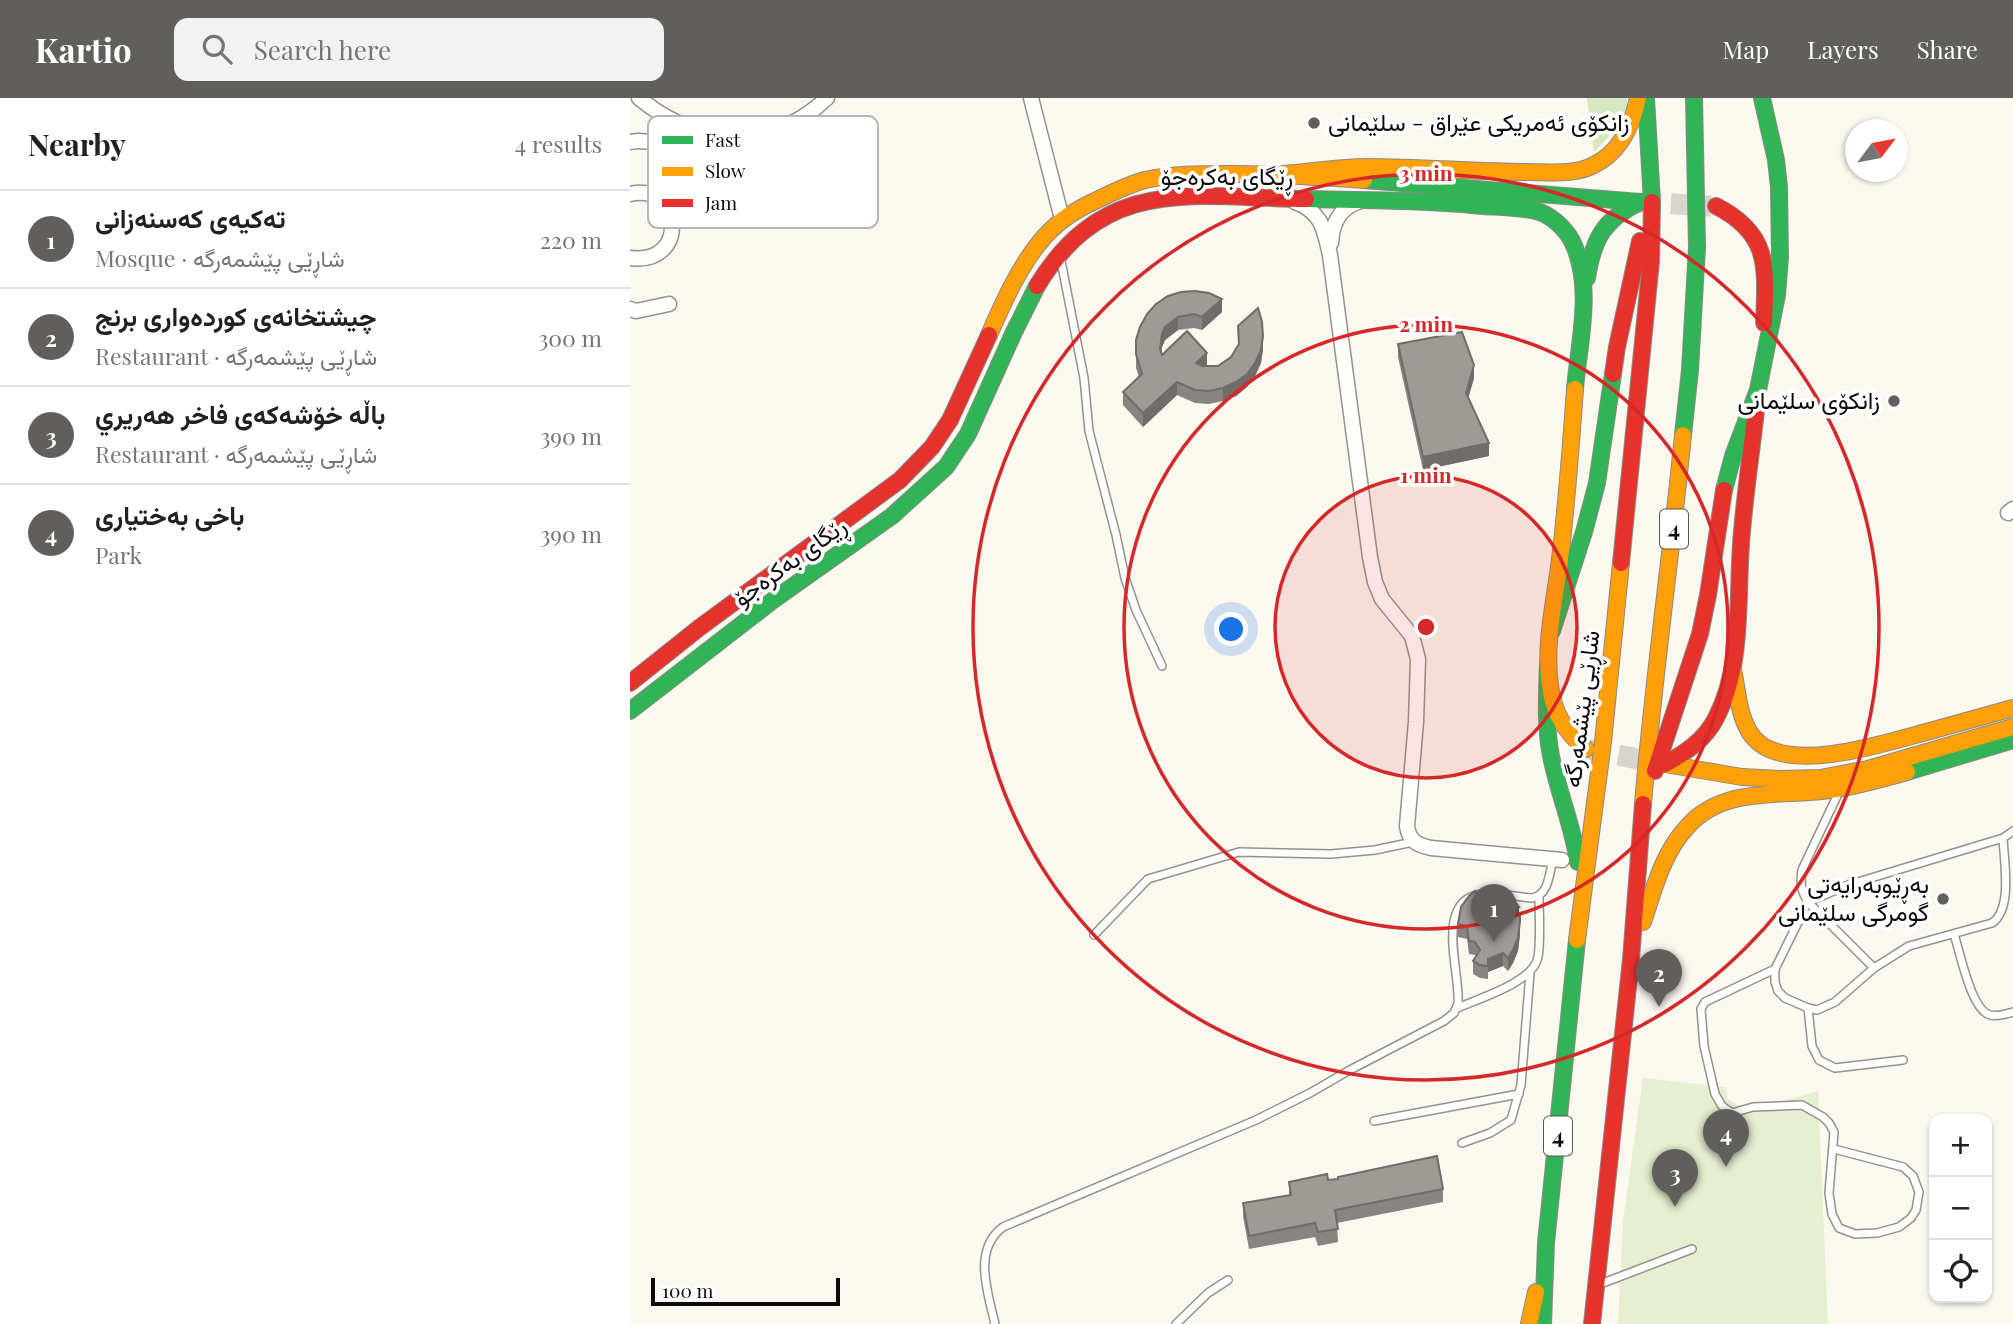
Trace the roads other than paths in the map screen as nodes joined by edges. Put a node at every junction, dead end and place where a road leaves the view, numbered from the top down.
1 (639, 98) edge
2 (827, 98) edge
3 (1031, 98) edge
4 (1638, 98) edge
5 (1646, 98) edge
6 (1694, 98) edge
7 (1762, 98) edge
8 (664, 116) edge
9 (803, 116) edge
10 (1650, 139) junction
11 (630, 142) edge
12 (648, 144) edge
13 (1283, 174) junction
14 (630, 194) edge
15 (648, 194) edge
16 (1287, 199) junction
17 (1368, 199) junction
18 (1716, 206) tunnel mouth
19 (1062, 219) junction
20 (672, 228) edge
21 (1070, 242) junction
22 (1059, 255) junction
23 (1330, 255) junction
24 (630, 258) edge
25 (1584, 295) junction
26 (669, 304) dead end
27 (630, 309) edge
28 (1758, 390) junction
29 (1552, 631) junction
30 (1732, 662) junction
31 (1548, 664) junction
32 (1162, 666) dead end
33 (630, 683) edge
34 (2013, 708) edge
35 (630, 711) edge
36 (2013, 727) edge
37 (2013, 740) edge
38 (1586, 749) tunnel mouth
39 (1840, 789) junction
40 (1643, 811) junction
41 (2013, 831) edge
42 (2003, 838) junction
43 (1414, 842) junction
44 (1558, 860) joint
45 (1539, 896) junction
46 (1581, 900) junction
47 (1808, 902) junction
48 (1954, 934) junction
49 (1094, 935) dead end
50 (1631, 959) junction
51 (1874, 968) junction
52 (1775, 969) junction
53 (1530, 973) junction
54 (1456, 1008) junction
55 (1808, 1008) junction
56 (2013, 1012) edge
57 (1903, 1059) dead end
58 (1519, 1094) junction
59 (1374, 1121) dead end
60 (1462, 1143) dead end
61 (1834, 1149) junction
62 (1546, 1243) junction
63 (1692, 1249) dead end
64 (1228, 1280) dead end
65 (1596, 1286) junction
66 (995, 1324) edge
67 (1176, 1324) edge
68 (1529, 1324) edge
69 (1543, 1324) edge
70 (1592, 1324) edge

1 - 8 street
2 - 9 street
3 - 19 street
4 - 13 main road
5 - 10 main road, شاڕێی پێشمەرگە / 4
6 - 40 main road, 4
7 - 28 main road
10 - 29 main road
10 - 46 main road, شاڕێی پێشمەرگە / 4
11 - 12 street
13 - 19 main road, ڕێگای بەکرەجۆ
13 - 25 main road, ڕێگای بەکرەجۆ
14 - 15 street
16 - 17 main road, ڕێگای بەکرەجۆ
16 - 21 main road, ڕێگای بەکرەجۆ
16 - 23 street
17 - 23 street
17 - 25 main road, ڕێگای بەکرەجۆ
18 - 28 main road
19 - 21 main road
19 - 33 main road, ڕێگای بەکرەجۆ
20 - 24 street
21 - 22 main road, ڕێگای بەکرەجۆ
22 - 32 lane
22 - 35 main road, ڕێگای بەکرەجۆ
23 - 43 street
25 - 29 main road, ڕێگای بەکرەجۆ
26 - 27 street
28 - 30 main road
28 - 40 main road
29 - 31 main road, ڕێگای بەکرەجۆ
30 - 34 main road
30 - 36 main road
31 - 38 main road
31 - 46 main road
37 - 39 main road
39 - 47 lane
39 - 50 main road
40 - 50 main road, 4
41 - 42 lane
42 - 47 lane
42 - 48 lane
43 - 44 street
43 - 49 lane
44 - 45 lane
45 - 53 lane
45 - 54 lane
46 - 62 main road, شاڕێی پێشمەرگە / 4
47 - 51 lane
47 - 52 lane
48 - 51 lane
48 - 56 lane
50 - 65 main road, 4
51 - 55 lane
52 - 55 lane
52 - 61 lane
53 - 54 lane
53 - 58 lane
54 - 66 lane
55 - 57 lane
58 - 59 lane
58 - 60 lane
61 - 61 lane
62 - 68 main road
62 - 69 main road, شاڕێی پێشمەرگە / 4
63 - 65 lane
64 - 67 lane
65 - 70 main road, 4

